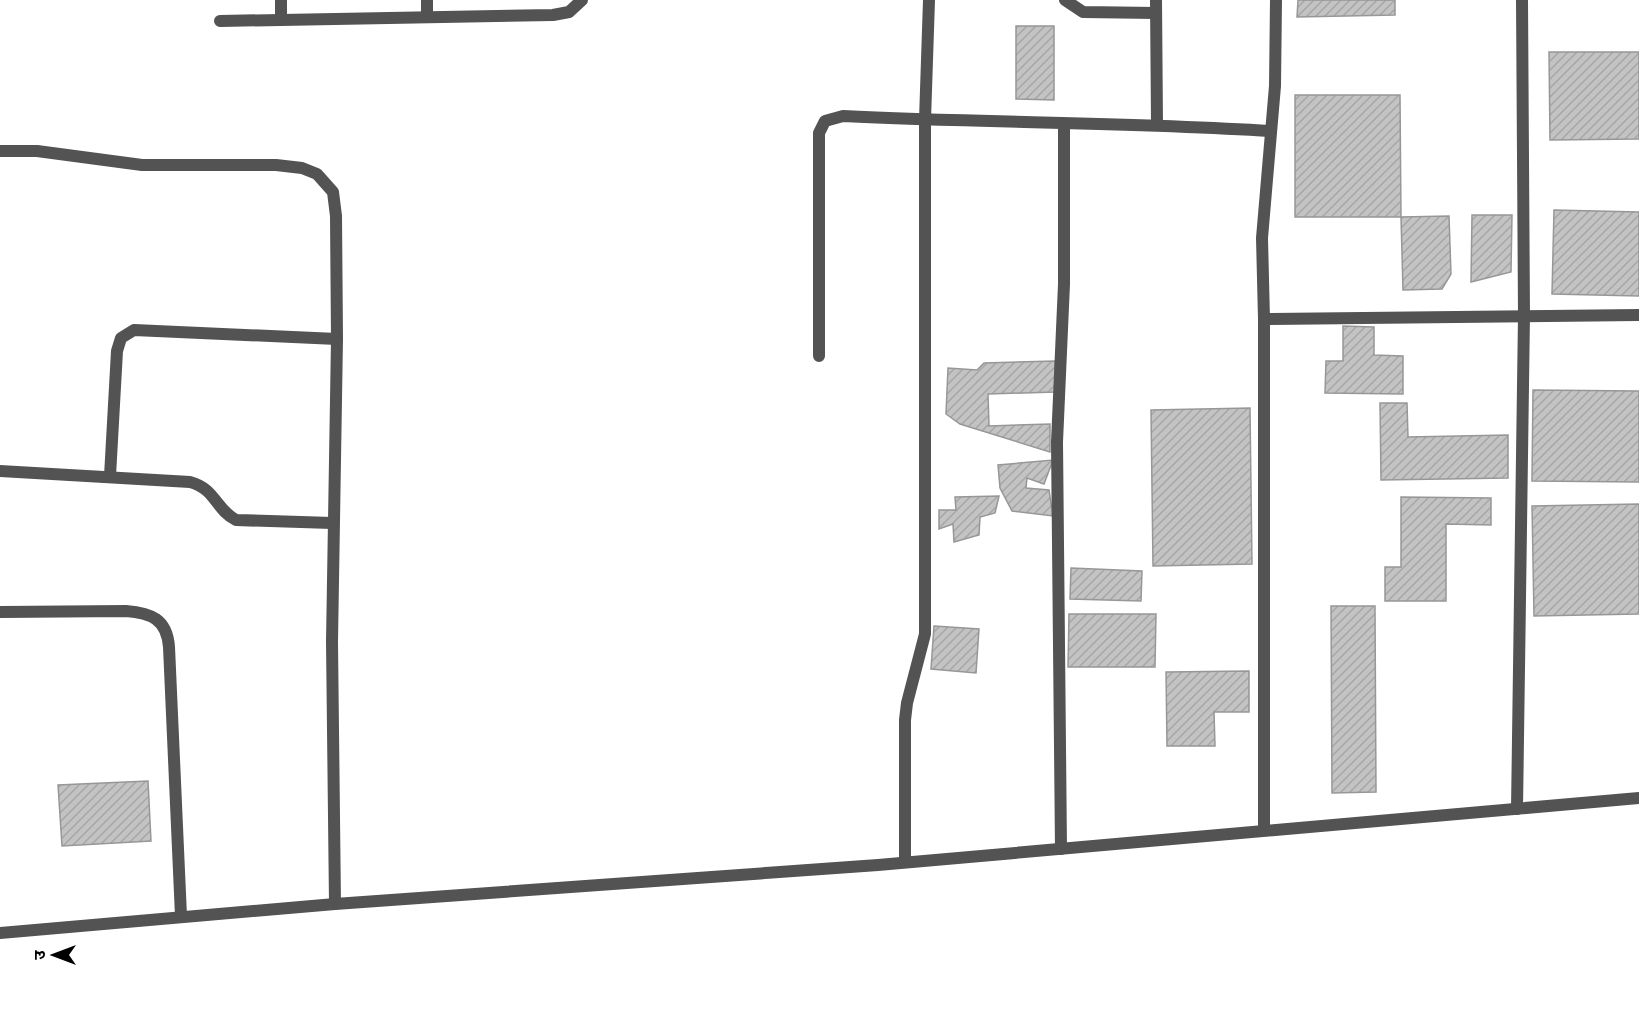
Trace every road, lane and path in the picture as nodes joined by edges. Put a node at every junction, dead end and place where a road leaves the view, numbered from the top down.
1 (281, 0) edge
2 (427, 0) edge
3 (582, 0) edge
4 (929, 0) edge
5 (1065, 0) edge
6 (1156, 0) edge
7 (1276, 0) edge
8 (1522, 0) edge
9 (1156, 13) junction
10 (427, 17) junction
11 (281, 20) junction
12 (220, 21) dead end
13 (926, 120) junction
14 (1064, 124) junction
15 (1157, 124) junction
16 (1271, 130) junction
17 (0, 151) edge
18 (1524, 315) junction
19 (1639, 315) edge
20 (1264, 319) junction
21 (337, 339) junction
22 (819, 356) dead end
23 (0, 471) edge
24 (110, 476) junction
25 (332, 523) junction
26 (0, 612) edge
27 (1639, 798) edge
28 (1517, 809) junction
29 (1264, 829) junction
30 (1061, 849) junction
31 (905, 862) junction
32 (335, 903) junction
33 (181, 916) junction
34 (0, 933) edge

1 - 11 street
2 - 10 street
3 - 10 street
4 - 13 street
5 - 9 street
6 - 9 street
7 - 16 street
8 - 18 street
9 - 15 street
10 - 11 street
11 - 12 street
13 - 14 street
13 - 22 street
13 - 31 street
14 - 15 street
14 - 30 street
15 - 16 street
16 - 20 street
17 - 21 street
18 - 19 street
18 - 20 street
18 - 28 street
20 - 29 street
21 - 24 street
21 - 25 street
23 - 24 street
24 - 25 street
25 - 32 street
26 - 33 street
27 - 28 street
28 - 29 street
29 - 30 street
30 - 31 street
31 - 32 street
32 - 33 street
33 - 34 street

